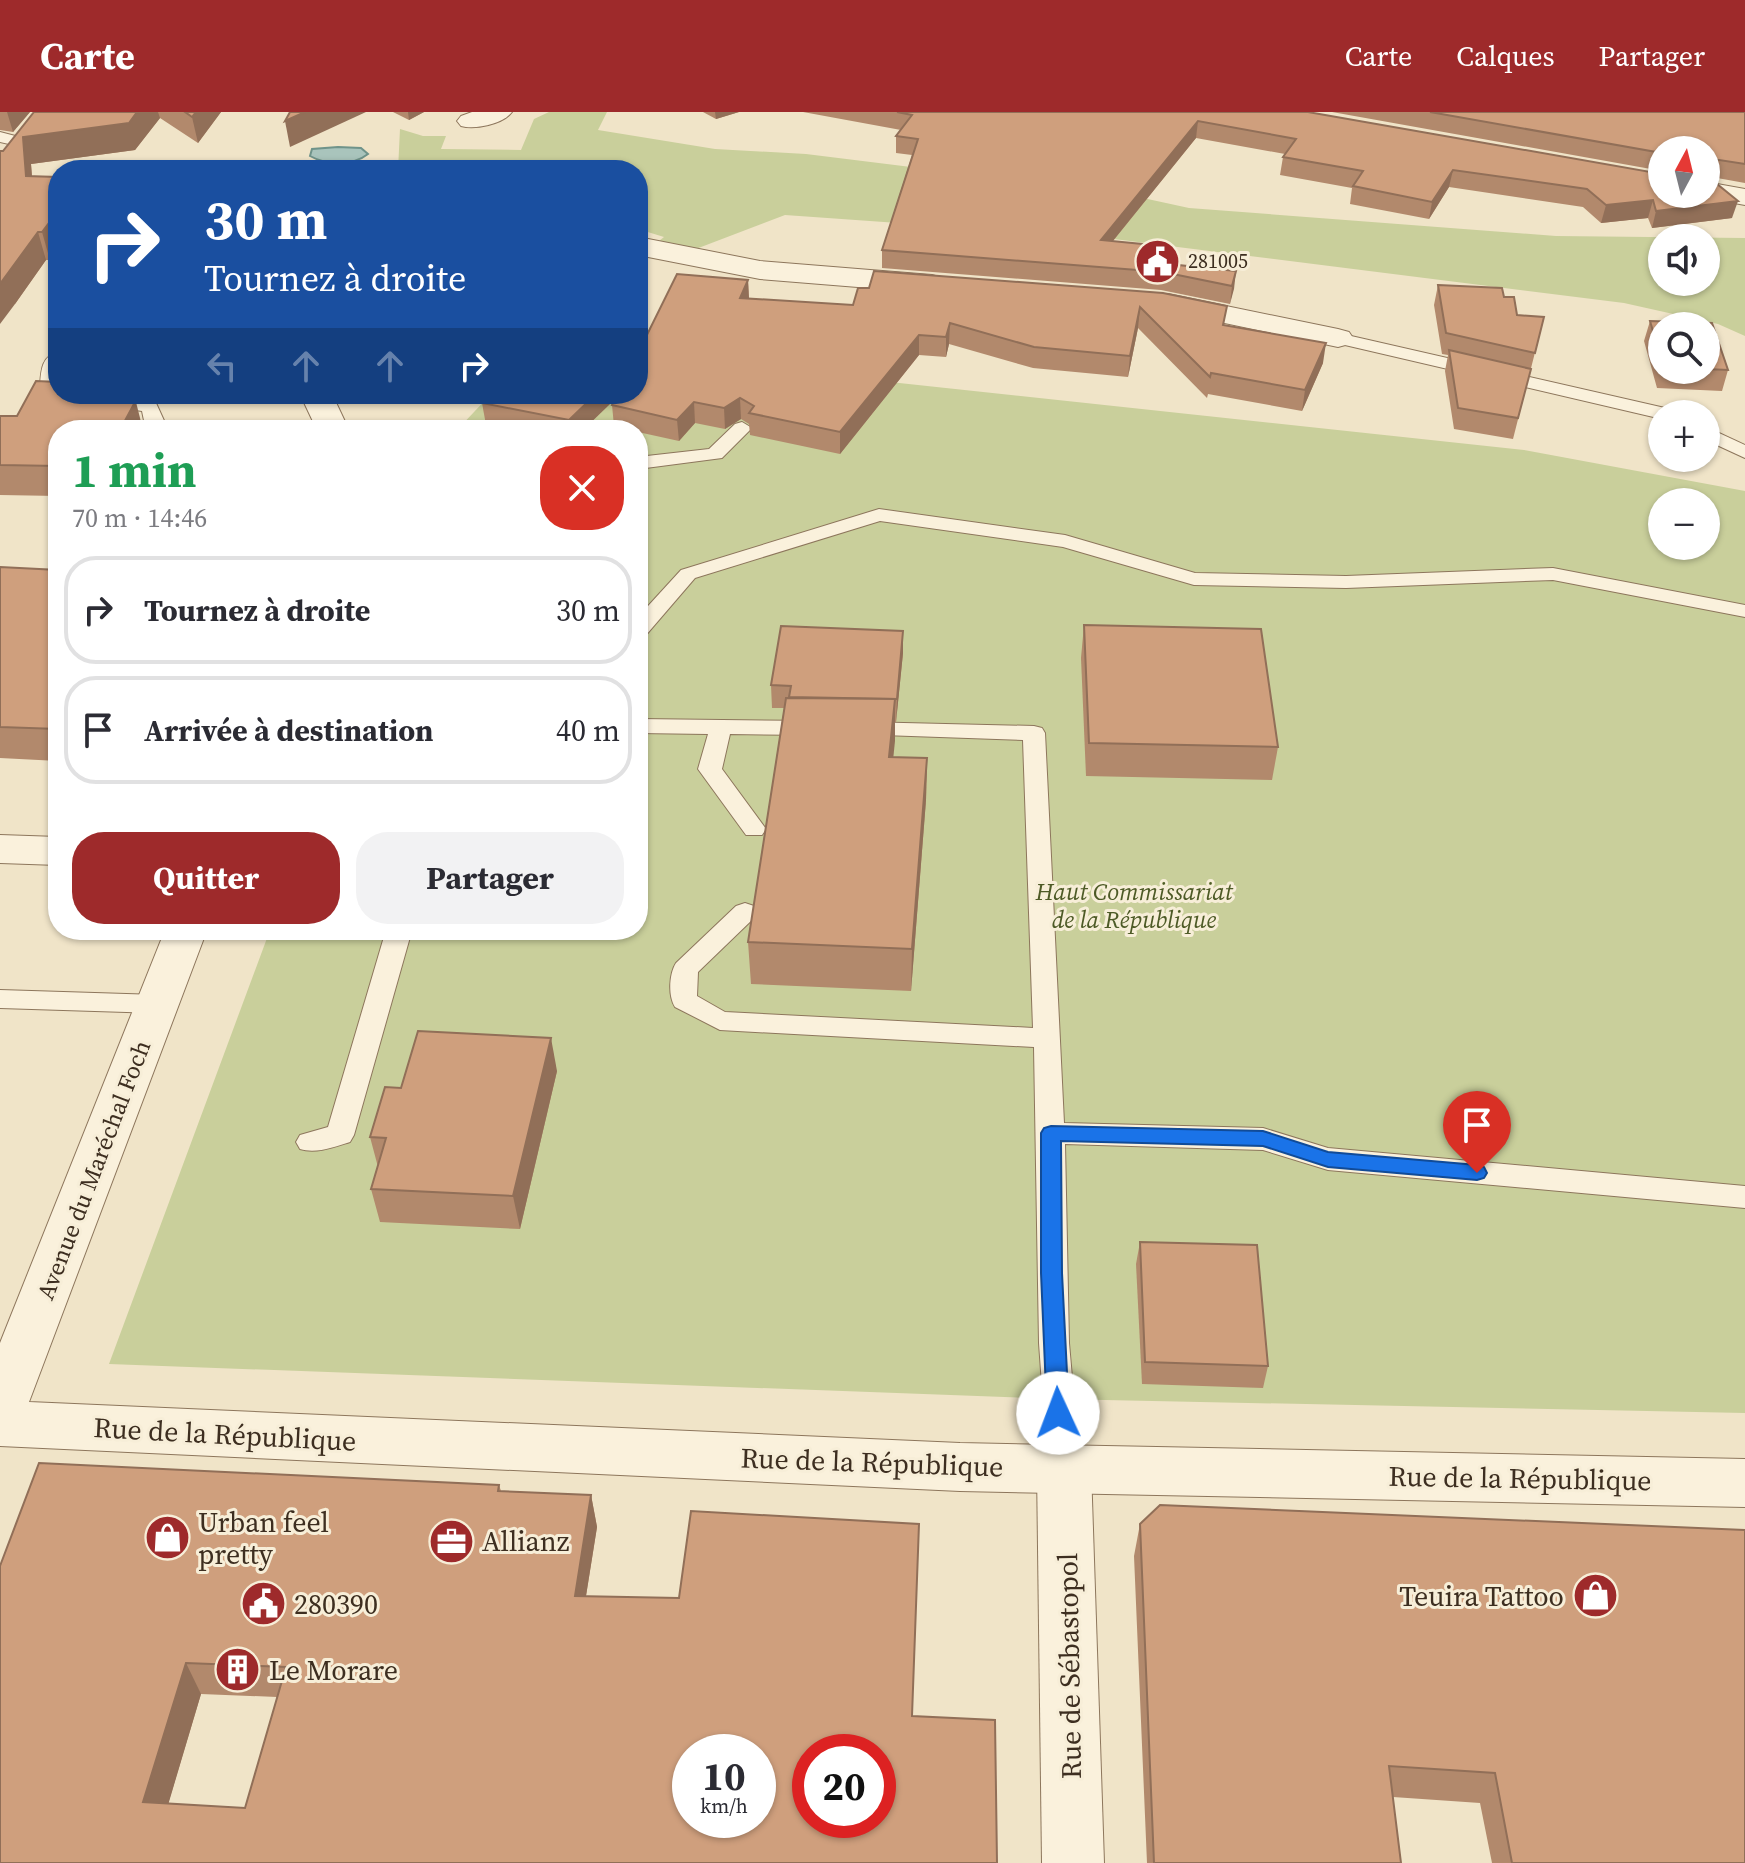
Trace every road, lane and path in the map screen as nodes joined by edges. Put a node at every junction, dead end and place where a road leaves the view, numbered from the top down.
1 (499, 112) edge
2 (470, 121) dead end
3 (1720, 193) edge
4 (1745, 197) edge
5 (648, 248) edge
6 (959, 286) edge
7 (1143, 301) edge
8 (1338, 338) joint
9 (131, 404) edge
10 (1648, 410) edge
11 (155, 420) edge
12 (742, 428) edge
13 (1720, 440) edge
14 (1745, 452) edge
15 (648, 462) edge
16 (1745, 611) edge
17 (648, 619) edge
18 (648, 726) edge
19 (721, 726) junction
20 (754, 829) dead end
21 (0, 849) edge
22 (48, 851) edge
23 (745, 912) dead end
24 (182, 940) edge
25 (396, 940) edge
26 (0, 999) edge
27 (158, 1004) junction
28 (1049, 1038) junction
29 (1051, 1133) junction
30 (310, 1142) dead end
31 (1745, 1197) edge
32 (0, 1409) edge
33 (0, 1423) edge
34 (1064, 1469) junction
35 (1745, 1483) edge
36 (1073, 1863) edge

1 - 2 street
3 - 4 street
5 - 6 street
7 - 8 street
8 - 10 lane
9 - 11 lane
12 - 15 lane
13 - 14 lane
16 - 17 lane
18 - 19 lane
19 - 20 lane
19 - 28 lane
21 - 22 street
23 - 28 lane
24 - 27 street, Avenue du Maréchal Foch
25 - 30 lane
26 - 27 lane
27 - 32 street, Avenue du Maréchal Foch
28 - 29 lane
29 - 31 lane
29 - 34 lane
33 - 34 street, Rue de la République
34 - 35 street, Rue de la République
34 - 36 street, Rue de Sébastopol

